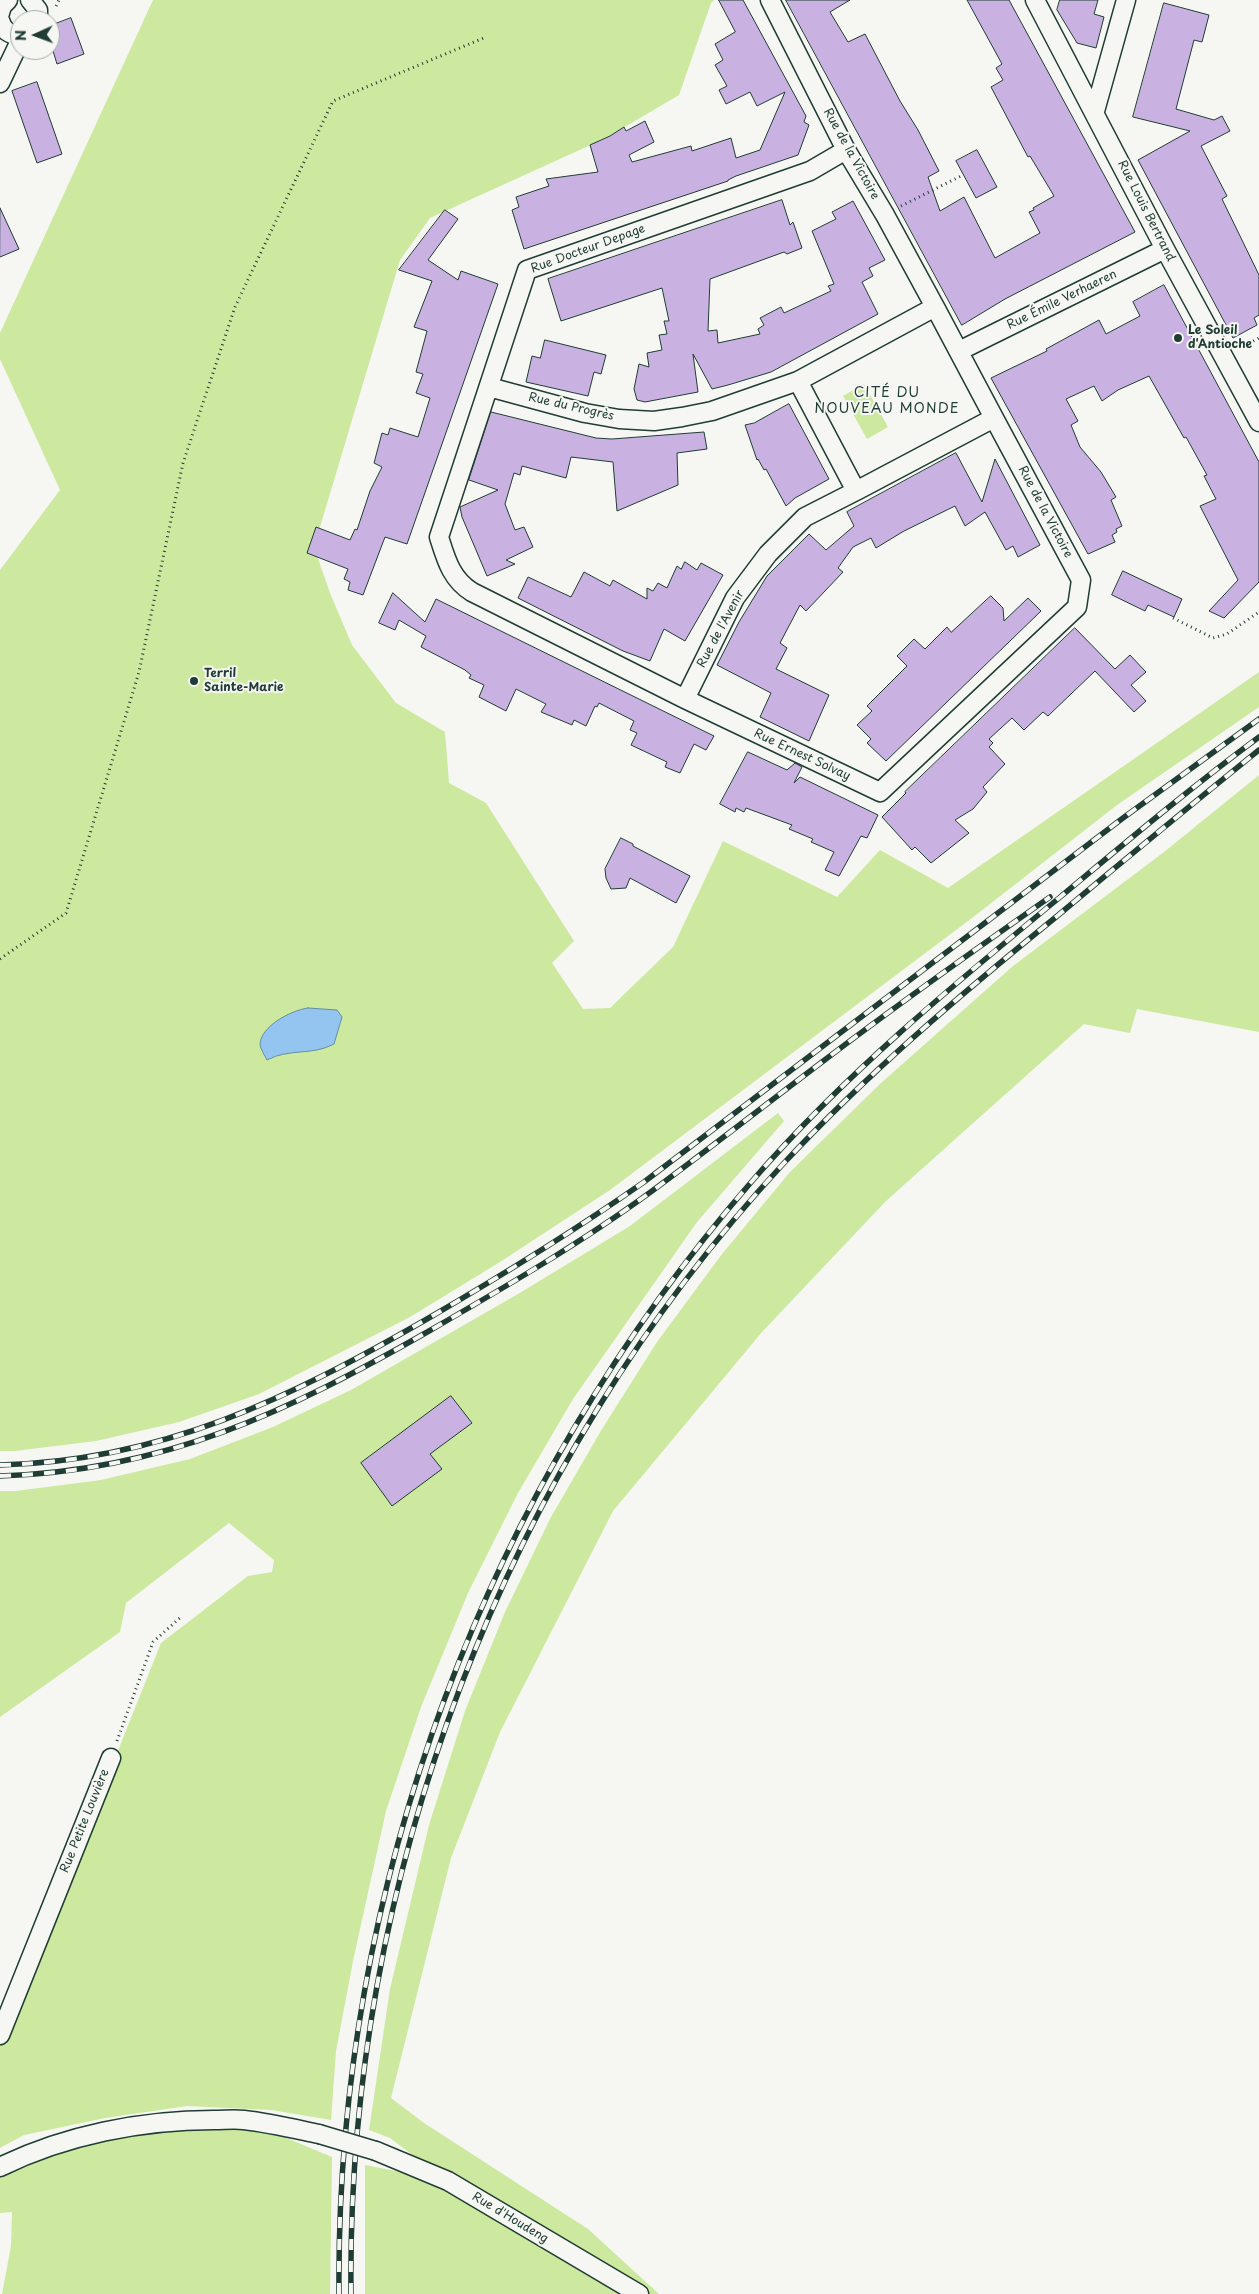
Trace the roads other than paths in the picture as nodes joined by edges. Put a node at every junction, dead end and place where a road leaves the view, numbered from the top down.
1 (8, 0) edge
2 (30, 0) edge
3 (770, 0) edge
4 (1035, 0) edge
5 (1126, 0) edge
6 (38, 10) edge
7 (0, 13) edge
8 (0, 20) edge
9 (10, 33) edge
10 (11, 60) edge
11 (0, 83) edge
12 (1095, 111) junction
13 (846, 150) junction
14 (1165, 249) junction
15 (935, 307) junction
16 (959, 351) junction
17 (798, 381) junction
18 (489, 387) junction
19 (994, 418) junction
20 (1259, 422) edge
21 (856, 491) junction
22 (1081, 580) joint
23 (459, 584) joint
24 (685, 699) junction
25 (111, 1758) road end
26 (0, 2035) edge
27 (0, 2167) edge
28 (639, 2294) edge

1 - 7 street
2 - 6 street
3 - 13 street, Rue de la Victoire
4 - 12 street, Rue Louis Bertrand
5 - 12 street
8 - 9 street
10 - 11 street
12 - 14 street, Rue Louis Bertrand
13 - 15 street, Rue de la Victoire
13 - 18 street, Rue Docteur Depage
14 - 16 street, Rue Émile Verhaeren
14 - 20 street, Rue Louis Bertrand
15 - 16 street, Rue de la Victoire
15 - 17 street, Rue du Progrès
16 - 19 street, Rue de la Victoire
17 - 18 street, Rue du Progrès
17 - 21 street
18 - 23 street, Rue Docteur Depage
19 - 21 street, Rue de l'Avenir
19 - 22 street, Rue de la Victoire
21 - 24 street, Rue de l'Avenir
22 - 24 street, Rue Ernest Solvay
23 - 24 street, Rue Ernest Solvay
25 - 26 street, Rue Petite Louvière
27 - 28 street, Rue d'Houdeng, bridge

